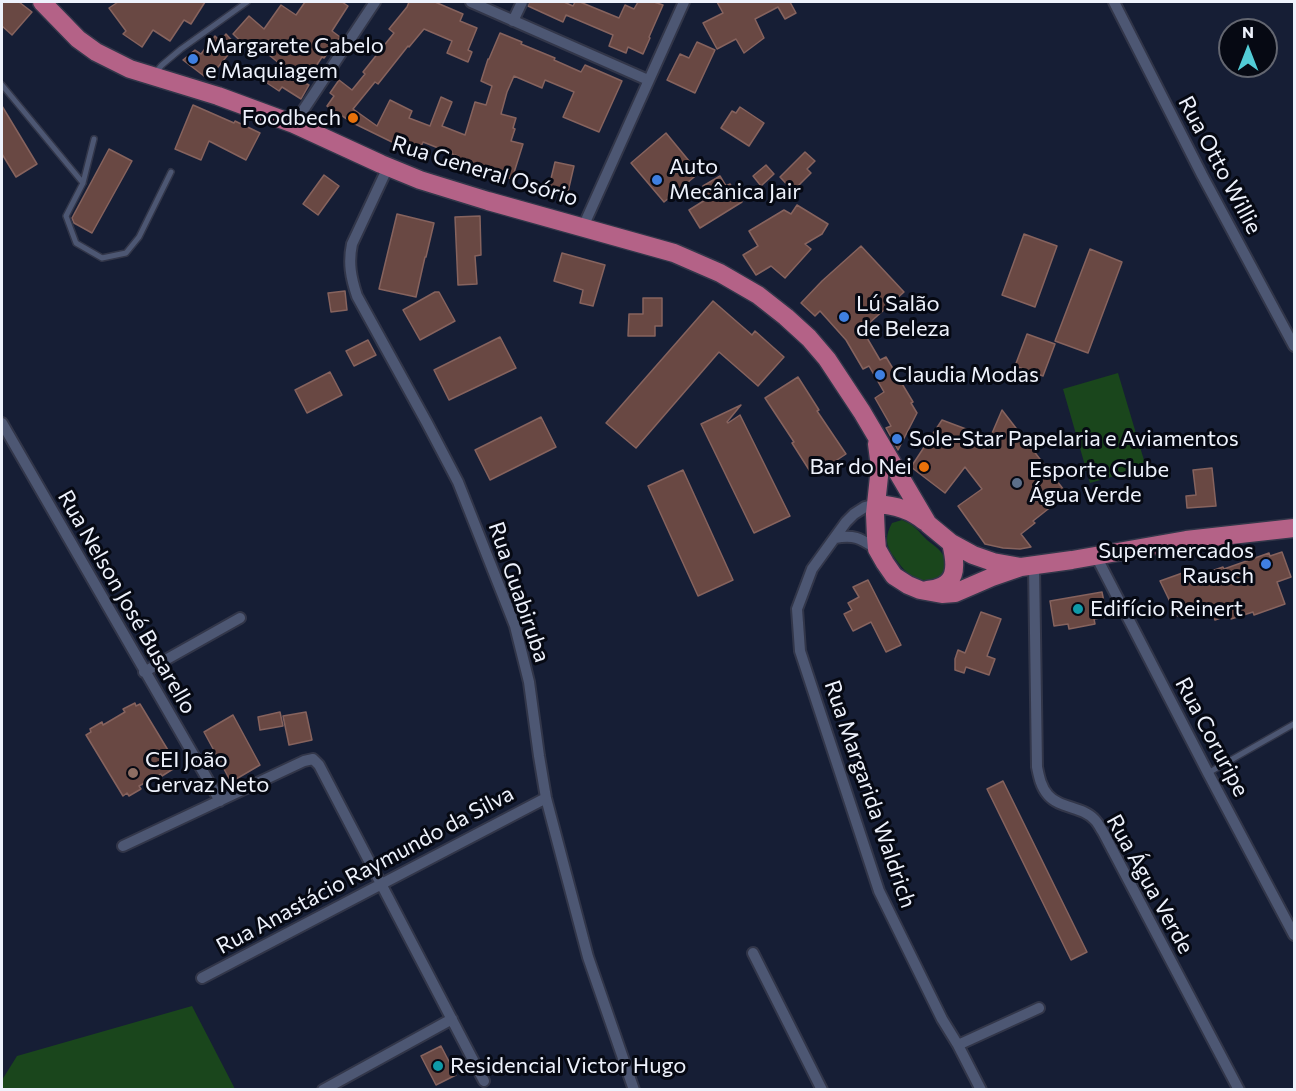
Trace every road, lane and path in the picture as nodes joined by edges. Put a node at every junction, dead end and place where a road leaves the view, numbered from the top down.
1 (42, 2) edge
2 (247, 2) edge
3 (375, 2) edge
4 (471, 2) edge
5 (522, 2) edge
6 (684, 2) edge
7 (1114, 2) edge
8 (513, 21) junction
9 (152, 76) junction
10 (648, 80) junction
11 (2, 85) edge
12 (294, 124) junction
13 (94, 139) dead end
14 (388, 167) junction
15 (171, 172) dead end
16 (83, 183) junction
17 (583, 227) junction
18 (1294, 346) edge
19 (2, 423) edge
20 (875, 433) junction
21 (876, 504) junction
22 (895, 506) junction
23 (928, 524) junction
24 (875, 526) junction
25 (1294, 528) edge
26 (835, 538) junction
27 (951, 543) junction
28 (878, 549) junction
29 (1096, 556) junction
30 (1028, 567) junction
31 (920, 590) junction
32 (240, 618) dead end
33 (144, 672) junction
34 (1294, 724) edge
35 (1208, 772) junction
36 (546, 798) junction
37 (220, 801) junction
38 (123, 846) dead end
39 (382, 884) junction
40 (1294, 935) edge
41 (753, 953) dead end
42 (202, 978) dead end
43 (1039, 1008) dead end
44 (452, 1019) junction
45 (958, 1045) junction
46 (484, 1081) dead end
47 (322, 1089) edge
48 (634, 1089) edge
49 (822, 1089) edge
50 (981, 1089) edge
51 (1239, 1089) edge

1 - 9 main road, Rua General Osório
2 - 9 lane
3 - 12 street
4 - 8 street
5 - 8 street
6 - 10 street
7 - 18 street, Rua Otto Willie
8 - 10 street
9 - 12 main road, Rua General Osório
10 - 17 street
11 - 16 lane
12 - 14 main road, Rua General Osório
13 - 16 lane
14 - 17 main road, Rua General Osório
14 - 36 street, Rua Guabiruba
15 - 16 lane
17 - 20 main road, Rua General Osório
19 - 33 street, Rua Nelson José Busarello
20 - 21 main road, Rua General Osório
20 - 23 main road, Rua General Osório
21 - 22 main road
21 - 24 main road, Rua General Osório
21 - 26 street, Rua Margarida Waldrich
22 - 23 main road
22 - 24 main road
23 - 27 main road, Rua General Osório
24 - 28 main road, Rua General Osório
25 - 29 main road, Rua General Osório
26 - 28 street
26 - 45 street, Rua Margarida Waldrich
27 - 30 main road, Rua General Osório
27 - 31 main road
28 - 31 main road, Rua General Osório
29 - 30 main road, Rua General Osório
29 - 35 street, Rua Coruripe
30 - 31 main road, Rua General Osório
30 - 51 street, Rua Água Verde
32 - 33 street
33 - 37 street, Rua Nelson José Busarello
34 - 35 lane
35 - 40 street, Rua Coruripe
36 - 39 street, Rua Anastácio Raymundo da Silva
36 - 48 street, Rua Guabiruba
37 - 38 street
37 - 39 street
39 - 42 street, Rua Anastácio Raymundo da Silva
39 - 44 street
41 - 49 street
43 - 45 street
44 - 46 street
44 - 47 street
45 - 50 street, Rua Margarida Waldrich

